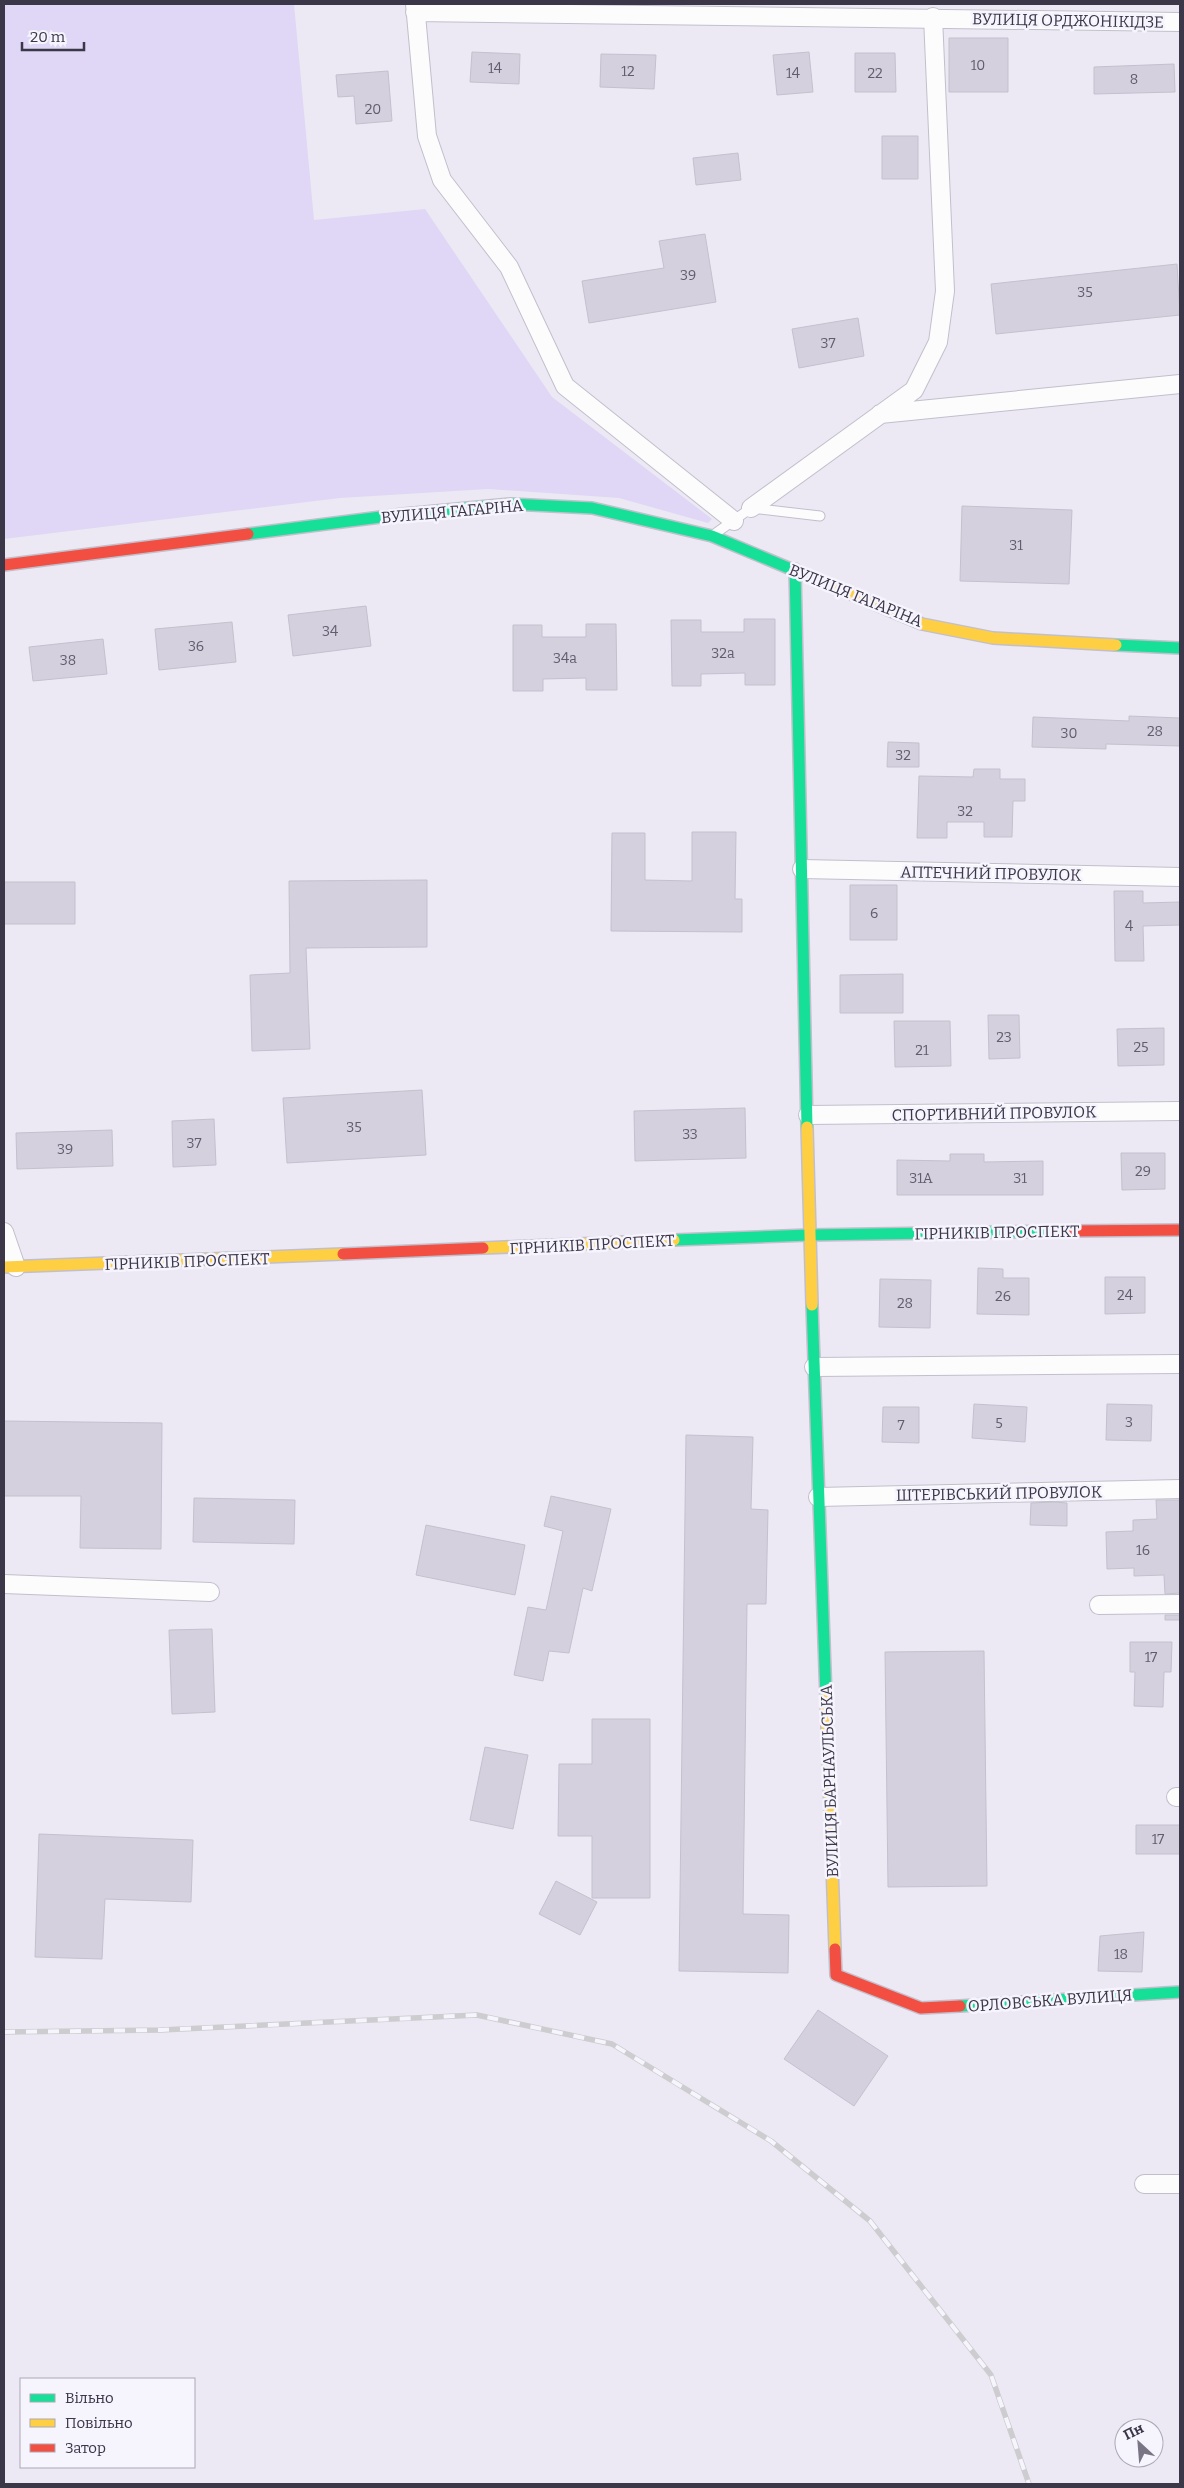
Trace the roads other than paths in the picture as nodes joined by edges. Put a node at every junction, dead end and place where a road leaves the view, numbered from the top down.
1 (415, 8) edge
2 (933, 17) junction
3 (1180, 22) edge
4 (1180, 384) edge
5 (880, 414) junction
6 (751, 508) junction
7 (820, 516) dead end
8 (734, 521) junction
9 (712, 536) junction
10 (4, 565) edge
11 (795, 569) junction
12 (1180, 648) edge
13 (802, 869) junction
14 (1180, 878) edge
15 (1180, 1112) edge
16 (808, 1115) junction
17 (1180, 1230) edge
18 (4, 1232) edge
19 (810, 1235) junction
20 (10, 1267) edge
21 (1180, 1364) edge
22 (814, 1367) junction
23 (1180, 1489) edge
24 (818, 1497) junction
25 (4, 1584) edge
26 (210, 1592) dead end
27 (1180, 1604) edge
28 (1099, 1605) dead end
29 (1180, 1992) edge
30 (920, 2008) joint
31 (1144, 2184) dead end
32 (1180, 2184) edge

1 - 2 street, ВУЛИЦЯ ОРДЖОНІКІДЗЕ
1 - 8 street
2 - 3 street, ВУЛИЦЯ ОРДЖОНІКІДЗЕ
2 - 5 street
4 - 5 street
5 - 6 street
6 - 7 lane
6 - 8 lane
8 - 9 lane
9 - 10 main road, ВУЛИЦЯ ГАГАРІНА
9 - 11 main road, ВУЛИЦЯ ГАГАРІНА
11 - 12 main road, ВУЛИЦЯ ГАГАРІНА
11 - 13 main road
13 - 14 street, АПТЕЧНИЙ ПРОВУЛОК
13 - 16 main road
15 - 16 street, СПОРТИВНИЙ ПРОВУЛОК
16 - 19 main road
17 - 19 main road, ГІРНИКІВ ПРОСПЕКТ
18 - 20 street
19 - 20 main road, ГІРНИКІВ ПРОСПЕКТ
19 - 22 main road
21 - 22 street
22 - 24 main road
23 - 24 street, ШТЕРІВСЬКИЙ ПРОВУЛОК
24 - 30 main road, ВУЛИЦЯ БАРНАУЛЬСЬКА
25 - 26 street
27 - 28 street
29 - 30 main road, ОРЛОВСЬКА ВУЛИЦЯ
31 - 32 street

